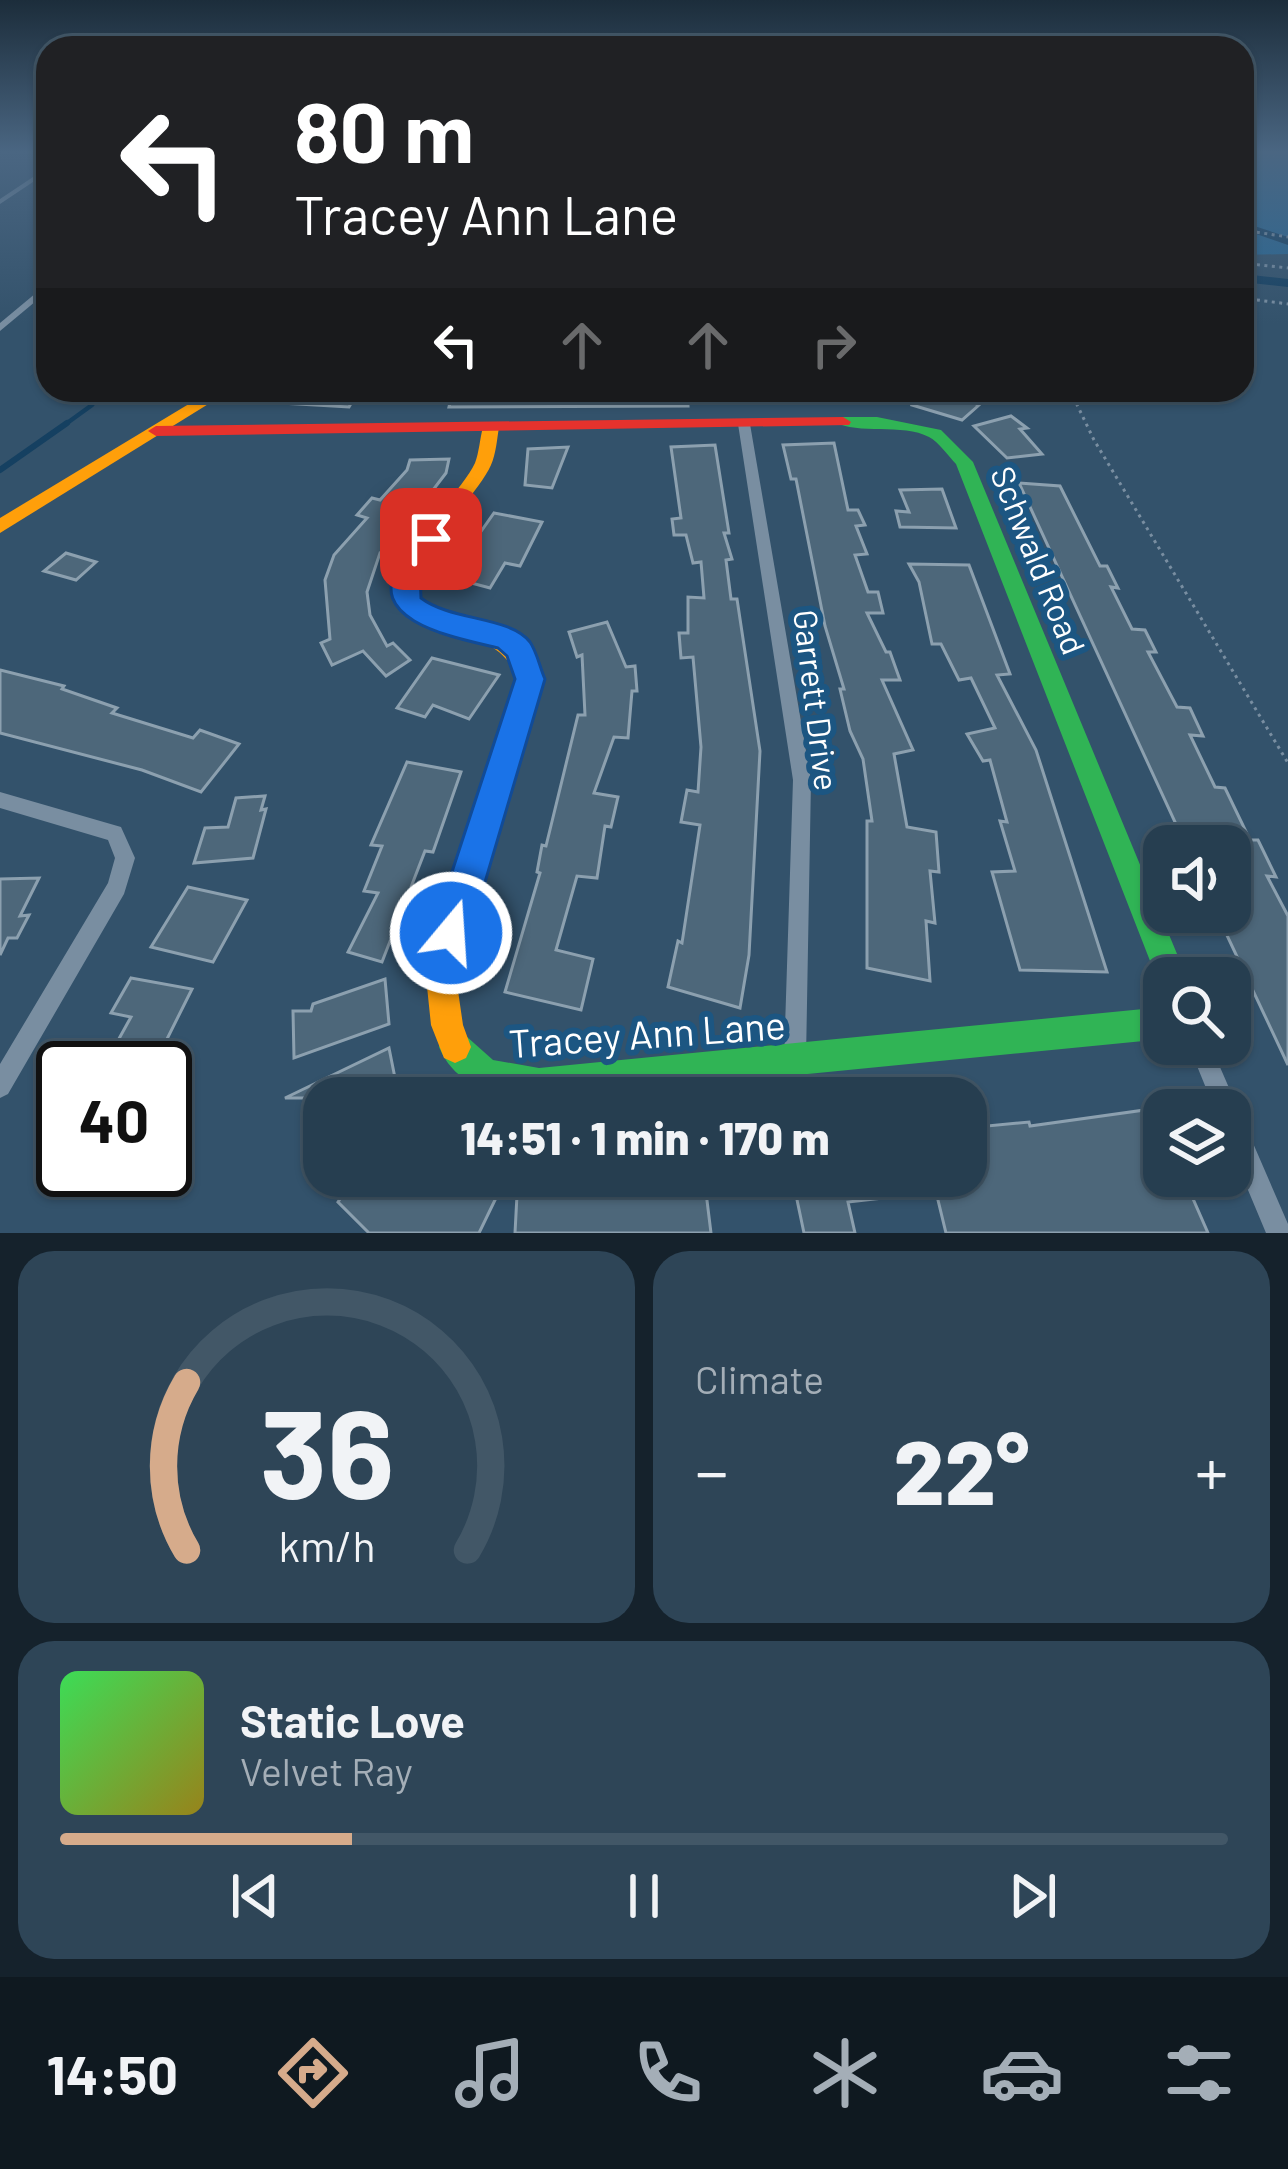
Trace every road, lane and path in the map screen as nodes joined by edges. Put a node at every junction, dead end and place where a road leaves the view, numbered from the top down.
1 (1254, 232) edge
2 (1288, 237) edge
3 (1254, 264) edge
4 (1288, 268) edge
5 (36, 296) edge
6 (1254, 300) edge
7 (1288, 304) edge
8 (2, 324) edge
9 (203, 402) edge
10 (1076, 402) edge
11 (744, 424) junction
12 (491, 427) junction
13 (156, 430) junction
14 (0, 527) edge
15 (1288, 763) edge
16 (0, 800) edge
17 (1163, 957) edge
18 (1143, 1025) edge
19 (795, 1059) junction
20 (0, 1086) edge
21 (1251, 1168) edge
22 (1279, 1233) edge

1 - 2 path
3 - 4 path
5 - 8 street
6 - 7 path
9 - 13 street
10 - 15 path
11 - 12 street, Schwald Road
11 - 17 street, Schwald Road
11 - 19 street, Garrett Drive
12 - 13 street, Schwald Road
12 - 19 street, Tracey Ann Lane
13 - 14 street
16 - 20 street
18 - 19 street, Tracey Ann Lane
21 - 22 street

